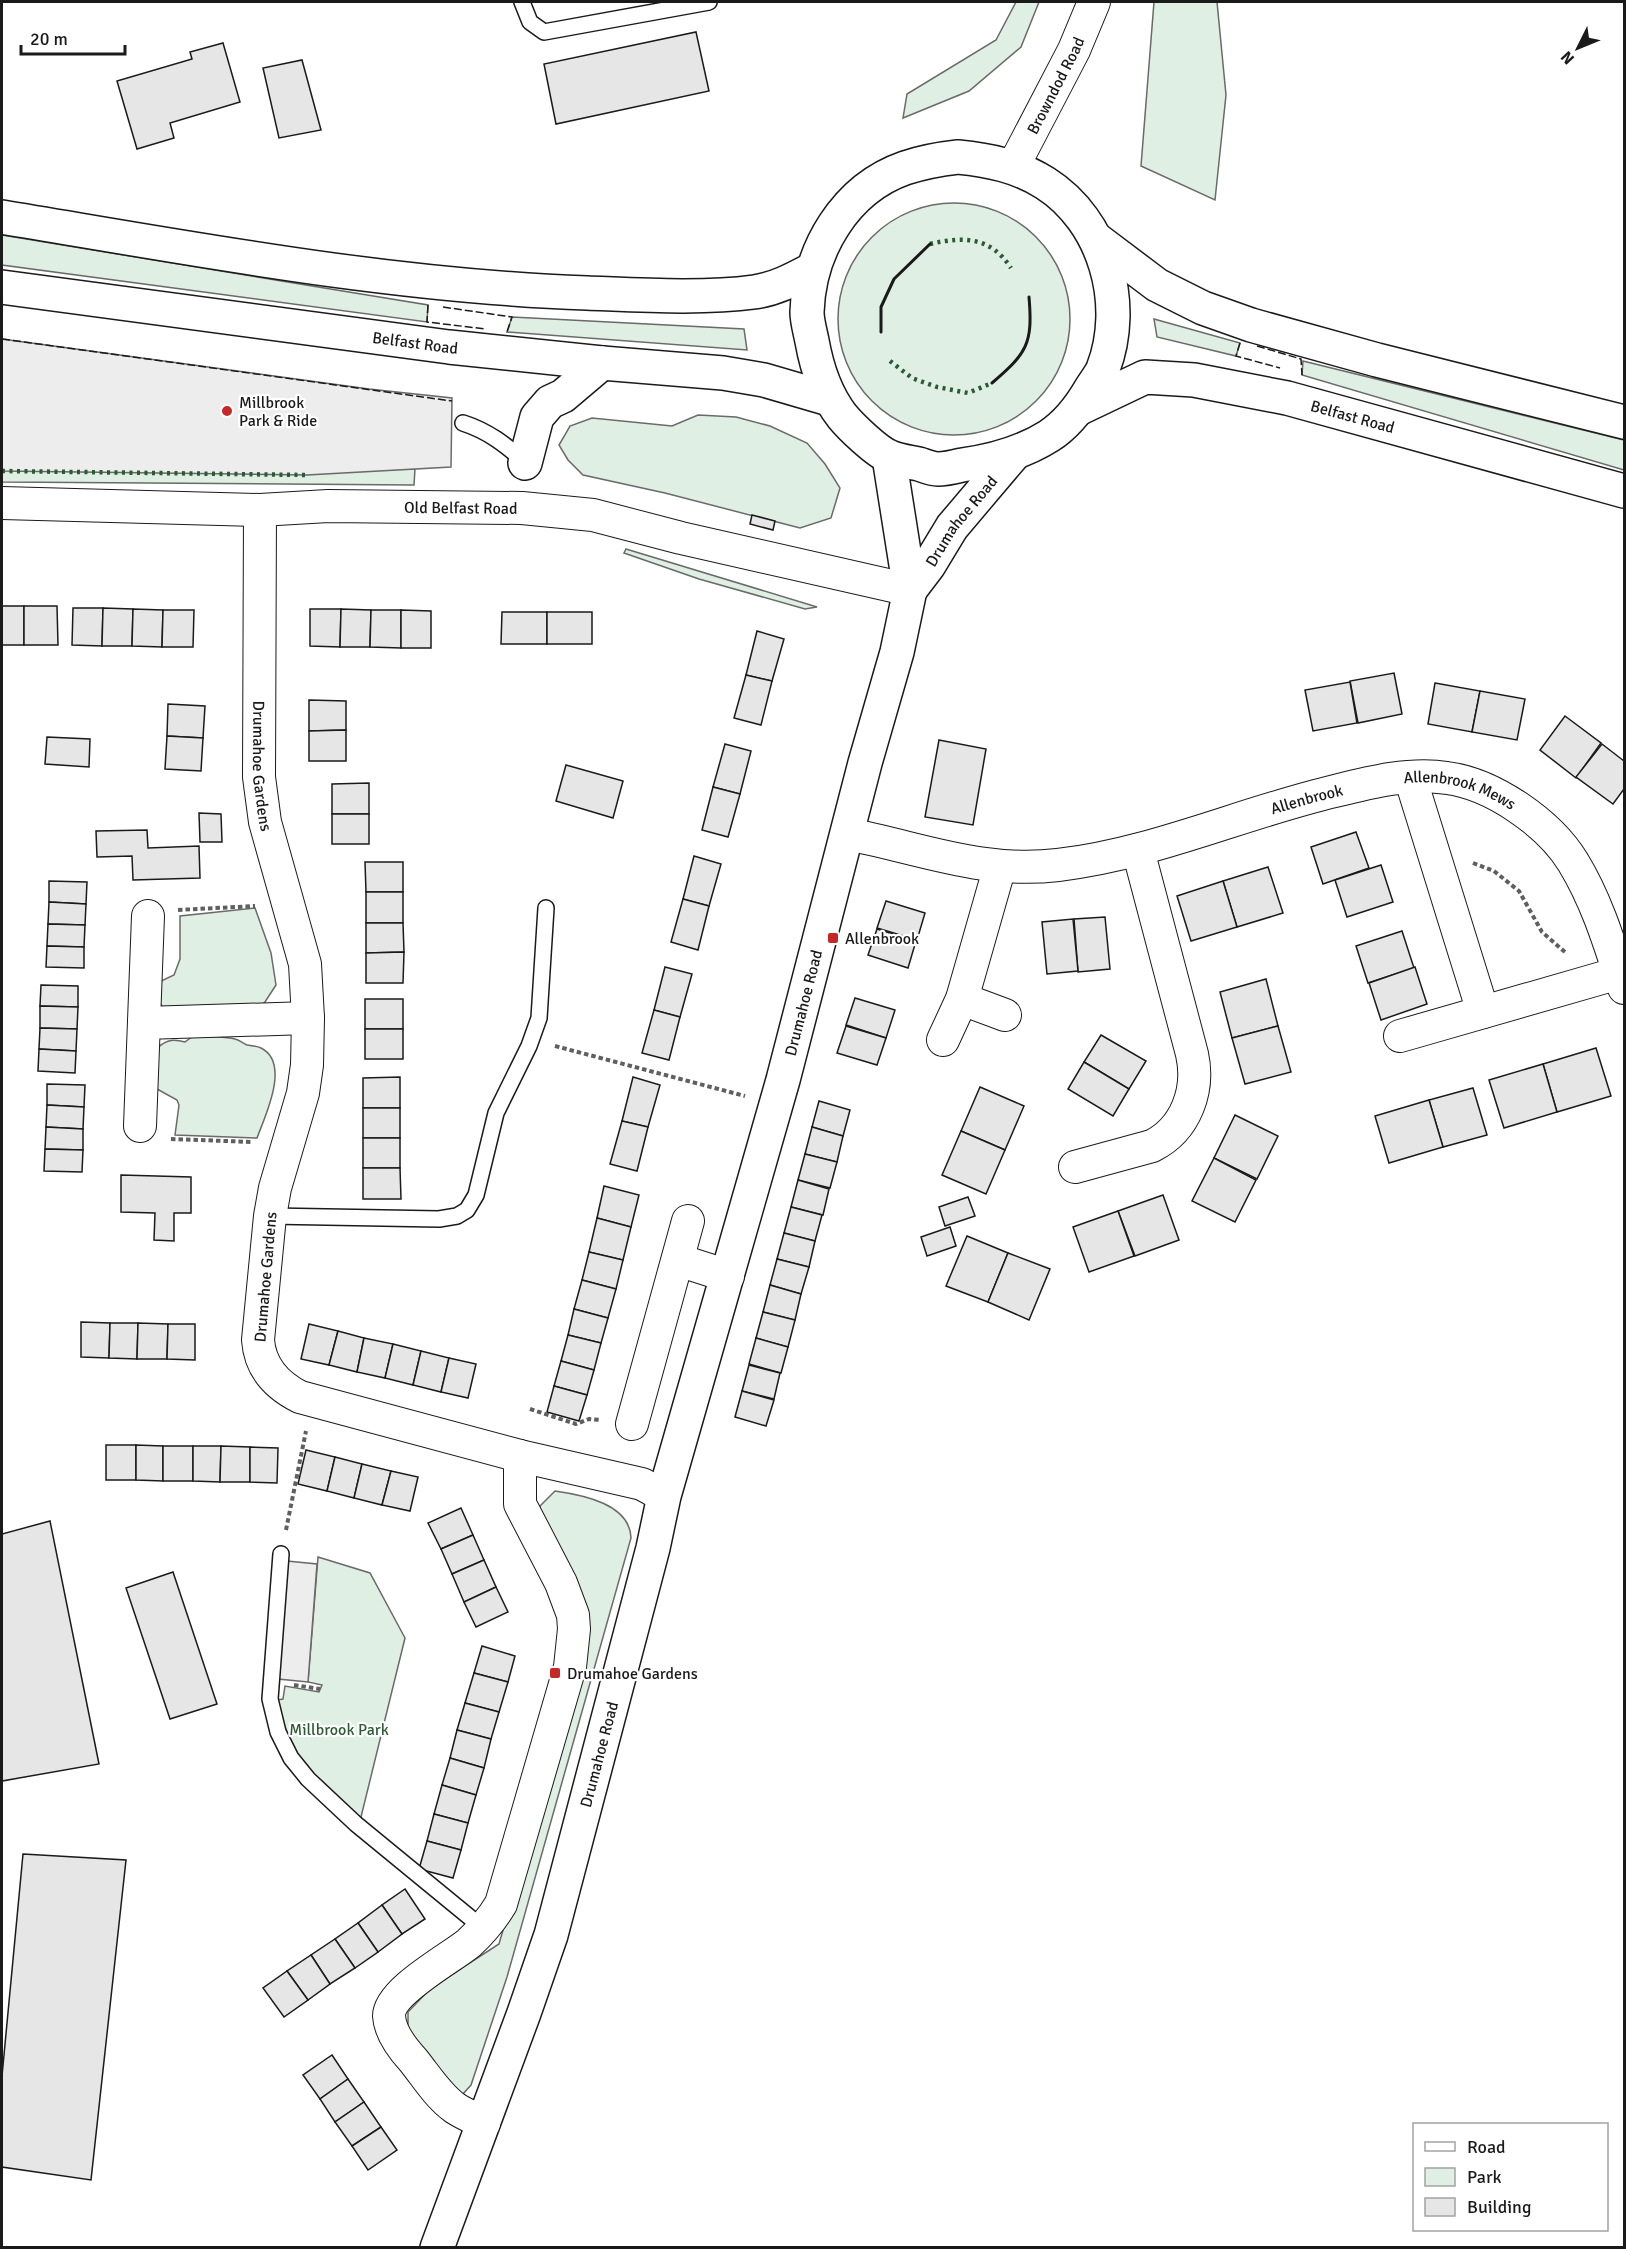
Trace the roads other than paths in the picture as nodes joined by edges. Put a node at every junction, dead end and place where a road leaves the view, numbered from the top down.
1 (522, 2) edge
2 (709, 2) edge
3 (1094, 2) edge
4 (1013, 167) junction
5 (2, 217) edge
6 (1096, 239) junction
7 (813, 269) junction
8 (2, 287) edge
9 (602, 363) junction
10 (829, 399) junction
11 (1080, 408) junction
12 (1624, 422) edge
13 (462, 423) dead end
14 (1013, 455) junction
15 (889, 457) junction
16 (525, 463) junction
17 (1624, 490) edge
18 (2, 503) edge
19 (522, 508) junction
20 (260, 510) junction
21 (910, 590) junction
22 (1410, 777) junction
23 (847, 834) junction
24 (1138, 850) junction
25 (1000, 866) junction
26 (546, 908) dead end
27 (148, 916) road end
28 (1622, 980) edge
29 (962, 999) junction
30 (1483, 1012) junction
31 (1005, 1015) dead end
32 (308, 1018) junction
33 (144, 1023) junction
34 (1400, 1036) dead end
35 (943, 1040) dead end
36 (140, 1126) road end
37 (1075, 1167) dead end
38 (270, 1215) junction
39 (688, 1221) dead end
40 (678, 1260) junction
41 (728, 1276) junction
42 (632, 1424) road end
43 (520, 1456) junction
44 (664, 1496) junction
45 (281, 1554) road end
46 (484, 1929) junction
47 (484, 2123) junction
48 (437, 2247) edge

1 - 2 lane
3 - 4 street, Browndod Road
4 - 6 main road
4 - 7 main road
5 - 7 main road
6 - 11 main road
6 - 12 main road
7 - 10 main road
8 - 9 main road, Belfast Road
9 - 10 main road, Belfast Road
9 - 16 main road
10 - 15 main road
11 - 14 main road
11 - 17 main road, Belfast Road
13 - 16 lane
14 - 15 main road
14 - 21 main road, Drumahoe Road
15 - 21 main road, Drumahoe Road
16 - 19 street
18 - 20 street, Old Belfast Road
19 - 20 street, Old Belfast Road
19 - 21 street, Old Belfast Road
20 - 32 street, Drumahoe Gardens
21 - 23 main road, Drumahoe Road
22 - 24 street, Allenbrook
22 - 28 street, Allenbrook Mews
22 - 30 street, Allenbrook Mews
23 - 25 street, Allenbrook
23 - 41 main road, Drumahoe Road
24 - 25 street, Allenbrook
24 - 37 street
25 - 29 street
26 - 38 lane
27 - 33 street
28 - 30 street, Allenbrook Mews
29 - 31 street
29 - 35 street
30 - 34 street, Allenbrook Mews
32 - 33 street
32 - 38 street, Drumahoe Gardens
33 - 36 street
38 - 43 street, Drumahoe Gardens
39 - 40 street
40 - 41 street
40 - 42 street
41 - 44 main road, Drumahoe Road
43 - 44 street, Drumahoe Gardens
43 - 46 street
44 - 47 main road, Drumahoe Road
45 - 46 lane
46 - 47 street
47 - 48 main road, Drumahoe Road

